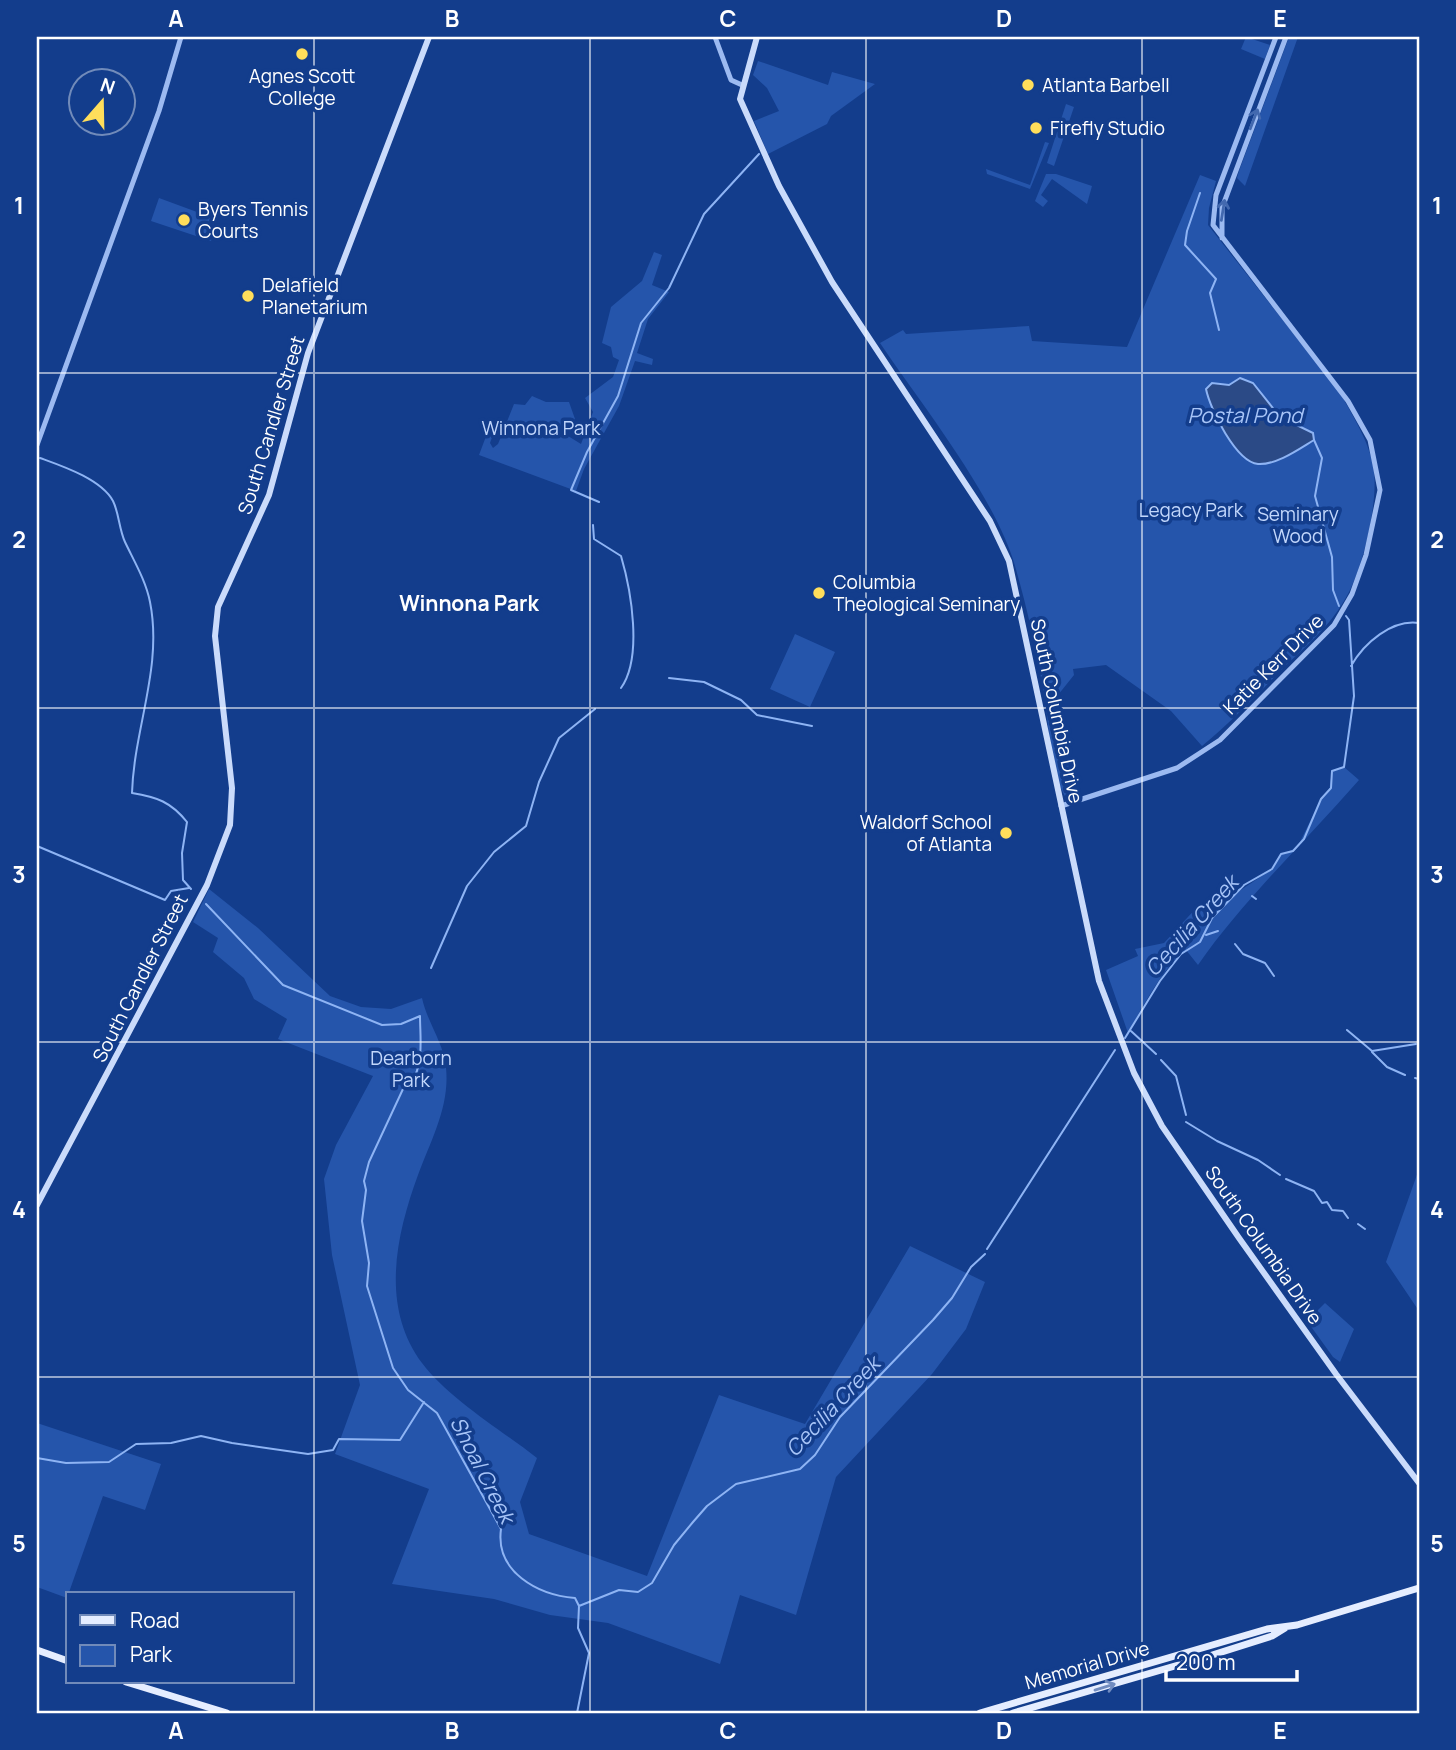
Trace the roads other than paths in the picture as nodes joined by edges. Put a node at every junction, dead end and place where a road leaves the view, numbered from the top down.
1 (181, 37) edge
2 (429, 37) edge
3 (715, 37) edge
4 (757, 37) edge
5 (1276, 37) edge
6 (1286, 37) edge
7 (742, 85) junction
8 (1222, 238) junction
9 (37, 445) edge
10 (1061, 806) junction
11 (37, 1205) edge
12 (1419, 1483) edge
13 (1419, 1588) edge
14 (1285, 1628) junction
15 (37, 1650) edge
16 (66, 1660) edge
17 (133, 1684) edge
18 (227, 1713) edge
19 (980, 1713) edge
20 (1013, 1713) edge

1 - 9 street
2 - 11 main road, South Candler Street
3 - 7 street, South Columbia Drive
4 - 7 main road
5 - 8 street, Katie Kerr Drive
8 -> 6 street
7 - 10 main road, South Columbia Drive
8 - 10 street, Katie Kerr Drive
10 - 12 main road, South Columbia Drive
13 - 14 main road, Memorial Drive
14 - 19 main road, Memorial Drive
20 -> 14 main road, Memorial Drive
15 - 16 main road
17 - 18 main road

